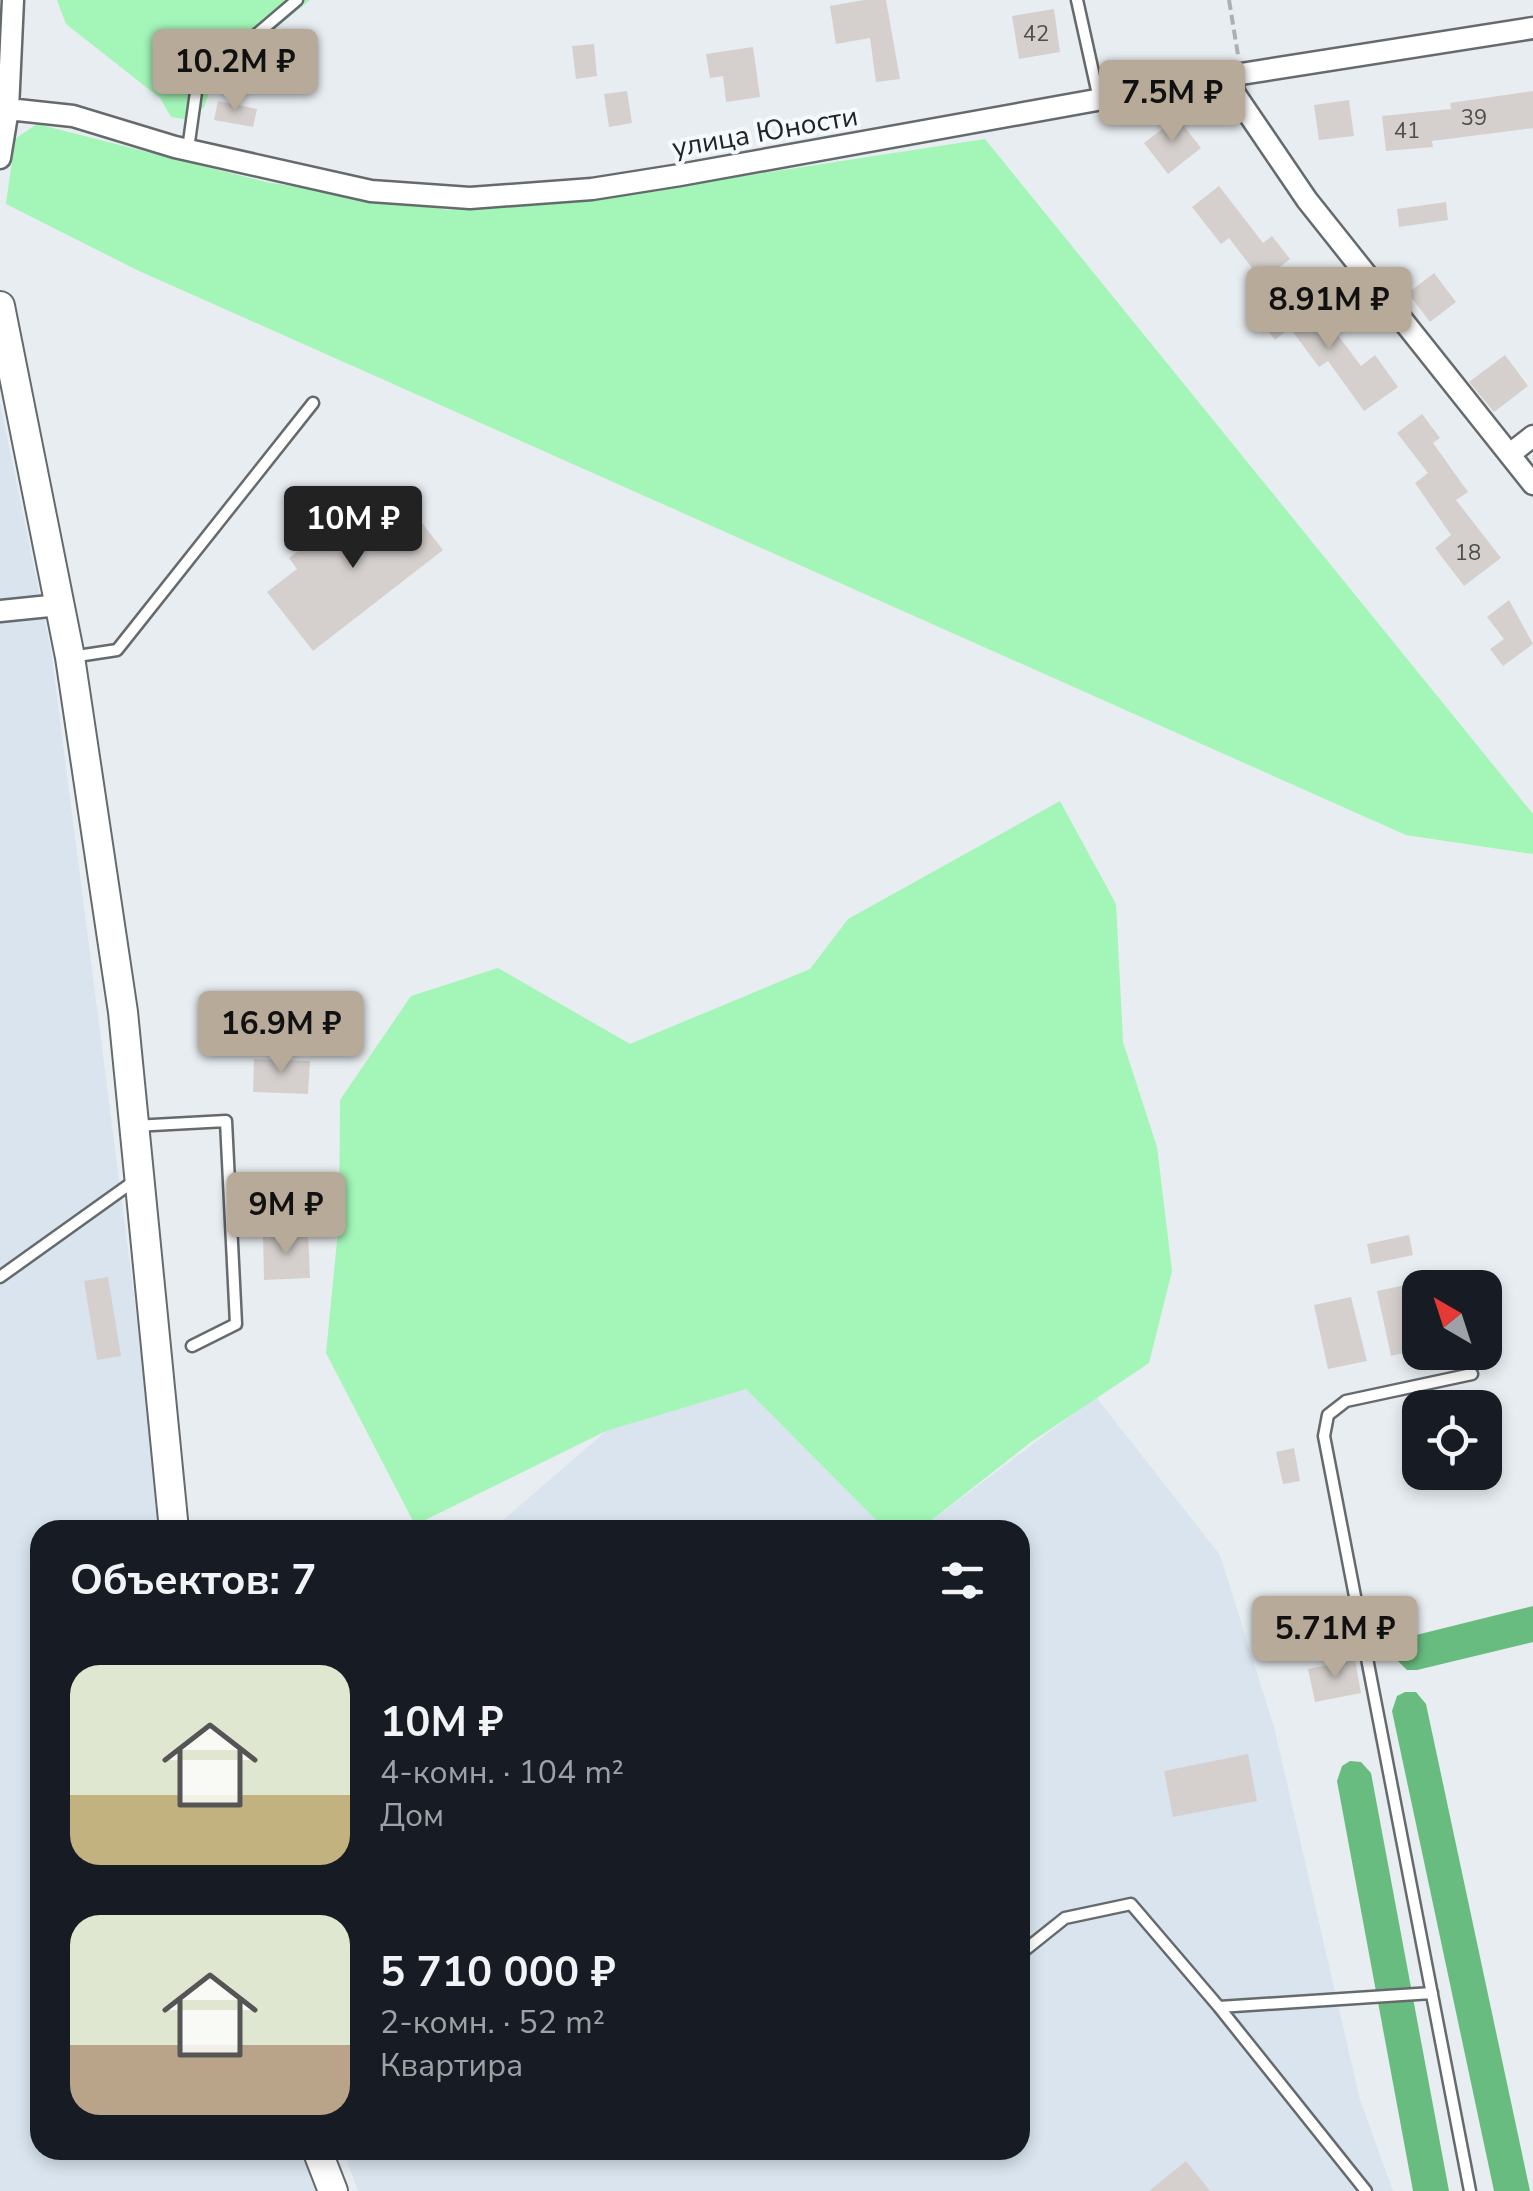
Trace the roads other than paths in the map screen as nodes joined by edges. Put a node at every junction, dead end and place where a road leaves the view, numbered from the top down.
1 (13, 0) edge
2 (297, 0) edge
3 (1077, 0) edge
4 (1533, 28) edge
5 (1235, 75) junction
6 (1099, 100) junction
7 (8, 109) junction
8 (188, 149) junction
9 (0, 158) edge
10 (0, 306) edge
11 (313, 403) dead end
12 (1533, 436) edge
13 (1510, 454) junction
14 (1533, 484) edge
15 (59, 604) junction
16 (0, 611) edge
17 (70, 657) junction
18 (133, 1126) junction
19 (138, 1178) junction
20 (0, 1277) edge
21 (192, 1346) dead end
22 (1472, 1374) dead end
23 (173, 1520) edge
24 (1030, 1946) edge
25 (1432, 1992) junction
26 (1219, 2007) junction
27 (322, 2160) edge
28 (333, 2191) edge
29 (1366, 2191) edge
30 (1470, 2191) edge

1 - 7 street
2 - 8 lane
3 - 6 lane
4 - 5 street, улица Юности
5 - 6 street, улица Юности
5 - 13 street
6 - 8 street, улица Юности
7 - 8 street, улица Юности
7 - 9 street
10 - 15 street
11 - 17 lane
12 - 13 street
13 - 14 street
15 - 16 street
15 - 17 street
17 - 18 street
18 - 19 street
18 - 21 lane
19 - 20 lane
19 - 23 street
22 - 25 lane
24 - 26 lane
25 - 26 lane
25 - 30 lane
26 - 29 lane
27 - 28 street

